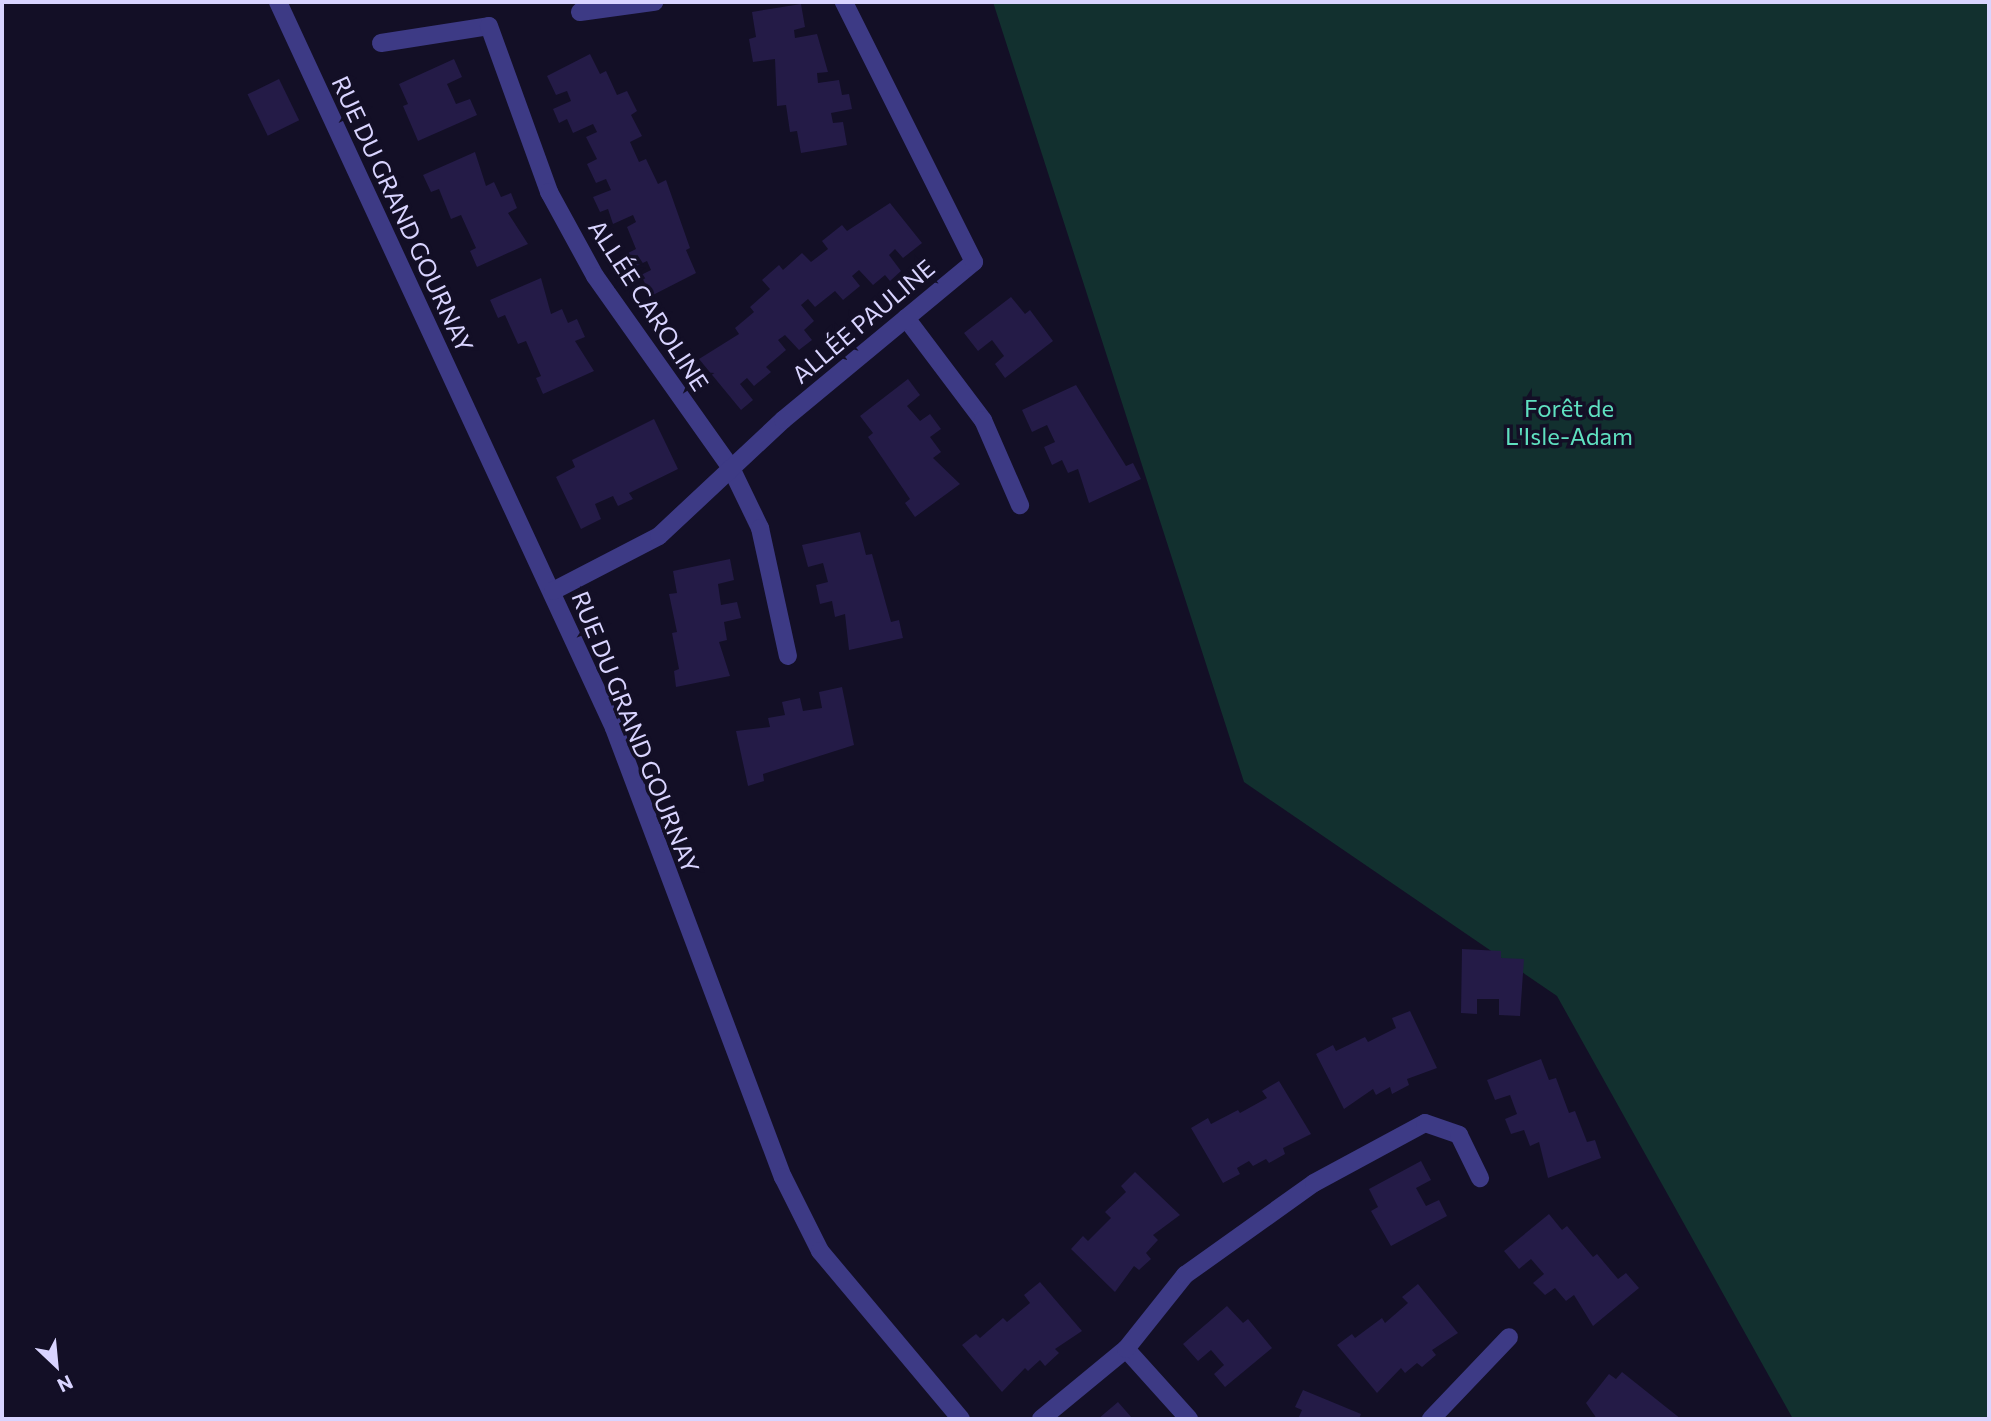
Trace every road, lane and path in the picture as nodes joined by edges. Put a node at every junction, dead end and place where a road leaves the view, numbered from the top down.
1 (278, 2) edge
2 (654, 2) edge
3 (844, 2) edge
4 (580, 12) dead end
5 (381, 43) dead end
6 (906, 317) junction
7 (731, 468) junction
8 (1020, 505) dead end
9 (553, 591) junction
10 (788, 656) dead end
11 (1480, 1178) dead end
12 (1509, 1337) dead end
13 (1126, 1349) junction
14 (961, 1419) edge
15 (1041, 1419) edge
16 (1189, 1419) edge
17 (1431, 1419) edge

1 - 9 street, RUE DU GRAND GOURNAY
2 - 4 street
3 - 6 street, ALLÉE PAULINE
5 - 7 street, ALLÉE CAROLINE
6 - 7 street, ALLÉE PAULINE
6 - 8 street
7 - 9 street, ALLÉE PAULINE
7 - 10 street
9 - 14 street, RUE DU GRAND GOURNAY
11 - 13 street
12 - 17 street
13 - 15 street
13 - 16 street

